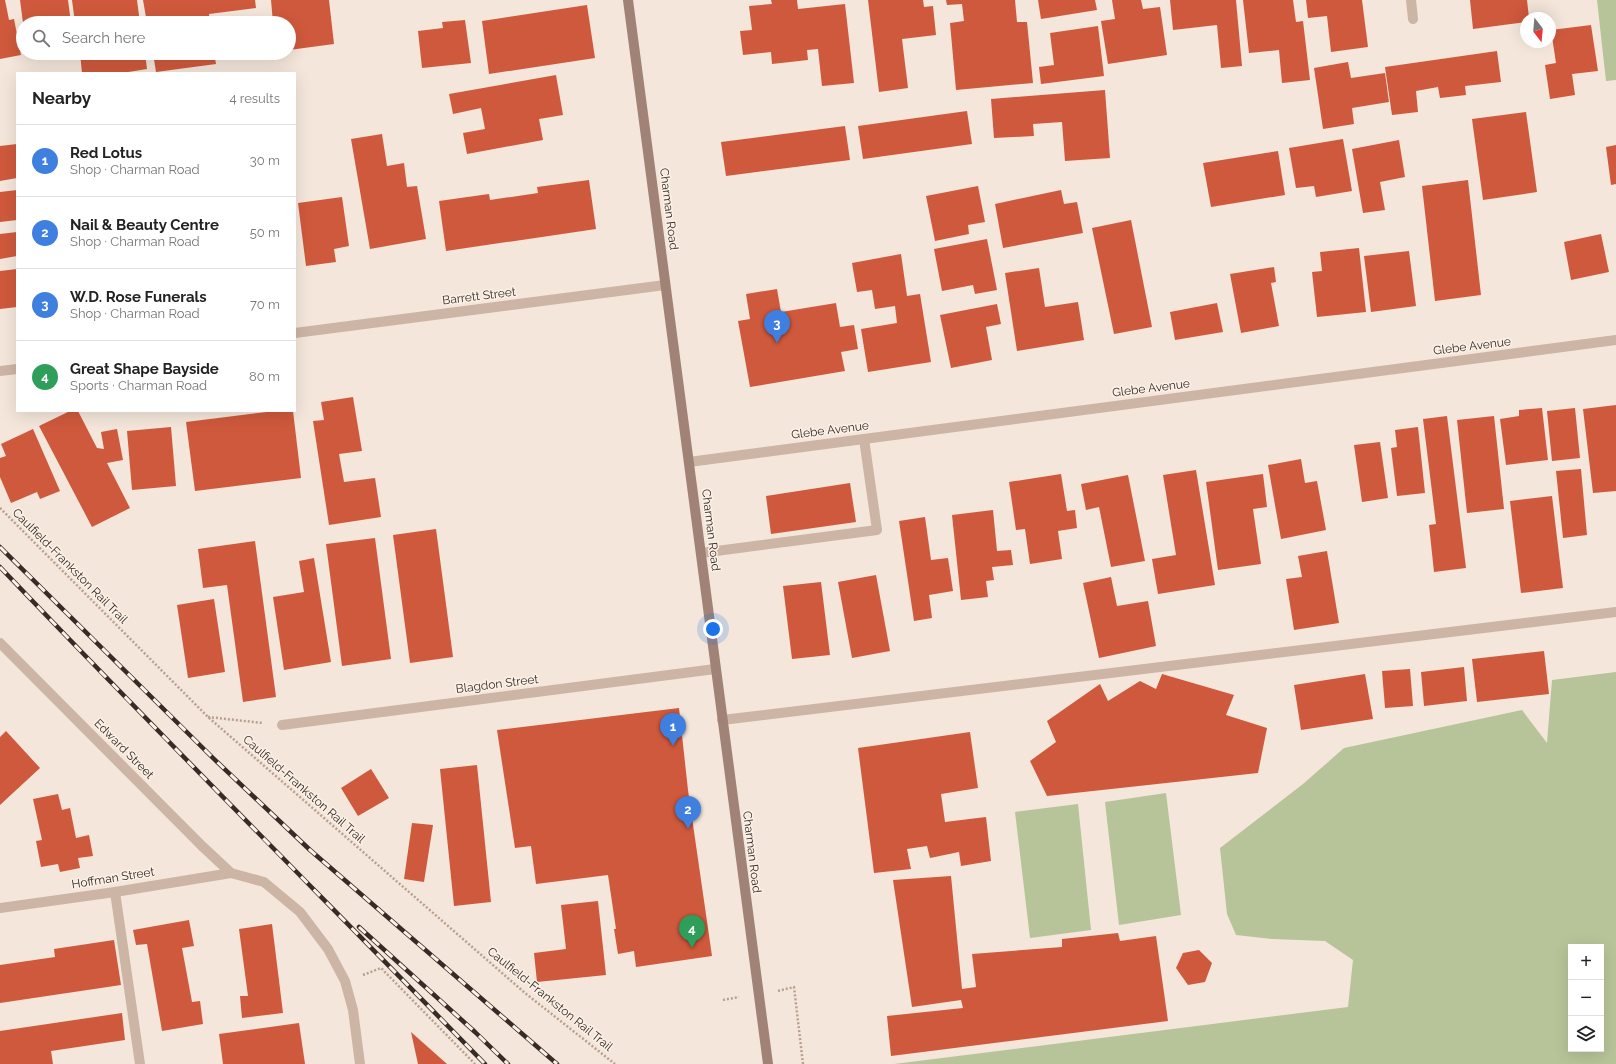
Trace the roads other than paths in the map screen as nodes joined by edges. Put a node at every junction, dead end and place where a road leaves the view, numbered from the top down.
1 (628, 0) edge
2 (1410, 0) edge
3 (1413, 19) dead end
4 (665, 285) junction
5 (296, 333) edge
6 (1616, 340) edge
7 (16, 369) edge
8 (0, 371) edge
9 (864, 439) junction
10 (689, 462) junction
11 (701, 553) junction
12 (1616, 612) edge
13 (0, 643) edge
14 (716, 669) junction
15 (722, 720) junction
16 (282, 724) road end
17 (230, 873) junction
18 (115, 892) junction
19 (0, 908) edge
20 (140, 1064) edge
21 (360, 1064) edge
22 (768, 1064) edge

1 - 4 main road, Charman Road
2 - 3 street
4 - 5 street, Barrett Street
4 - 10 main road, Charman Road
6 - 9 street, Glebe Avenue
7 - 8 street
9 - 10 street, Glebe Avenue
9 - 11 street
10 - 11 main road, Charman Road
11 - 14 main road, Charman Road
12 - 15 street
13 - 17 street, Edward Street
14 - 15 main road, Charman Road
14 - 16 street, Blagdon Street
15 - 22 main road, Charman Road
17 - 18 street, Hoffman Street
17 - 21 street
18 - 19 street, Hoffman Street
18 - 20 street

